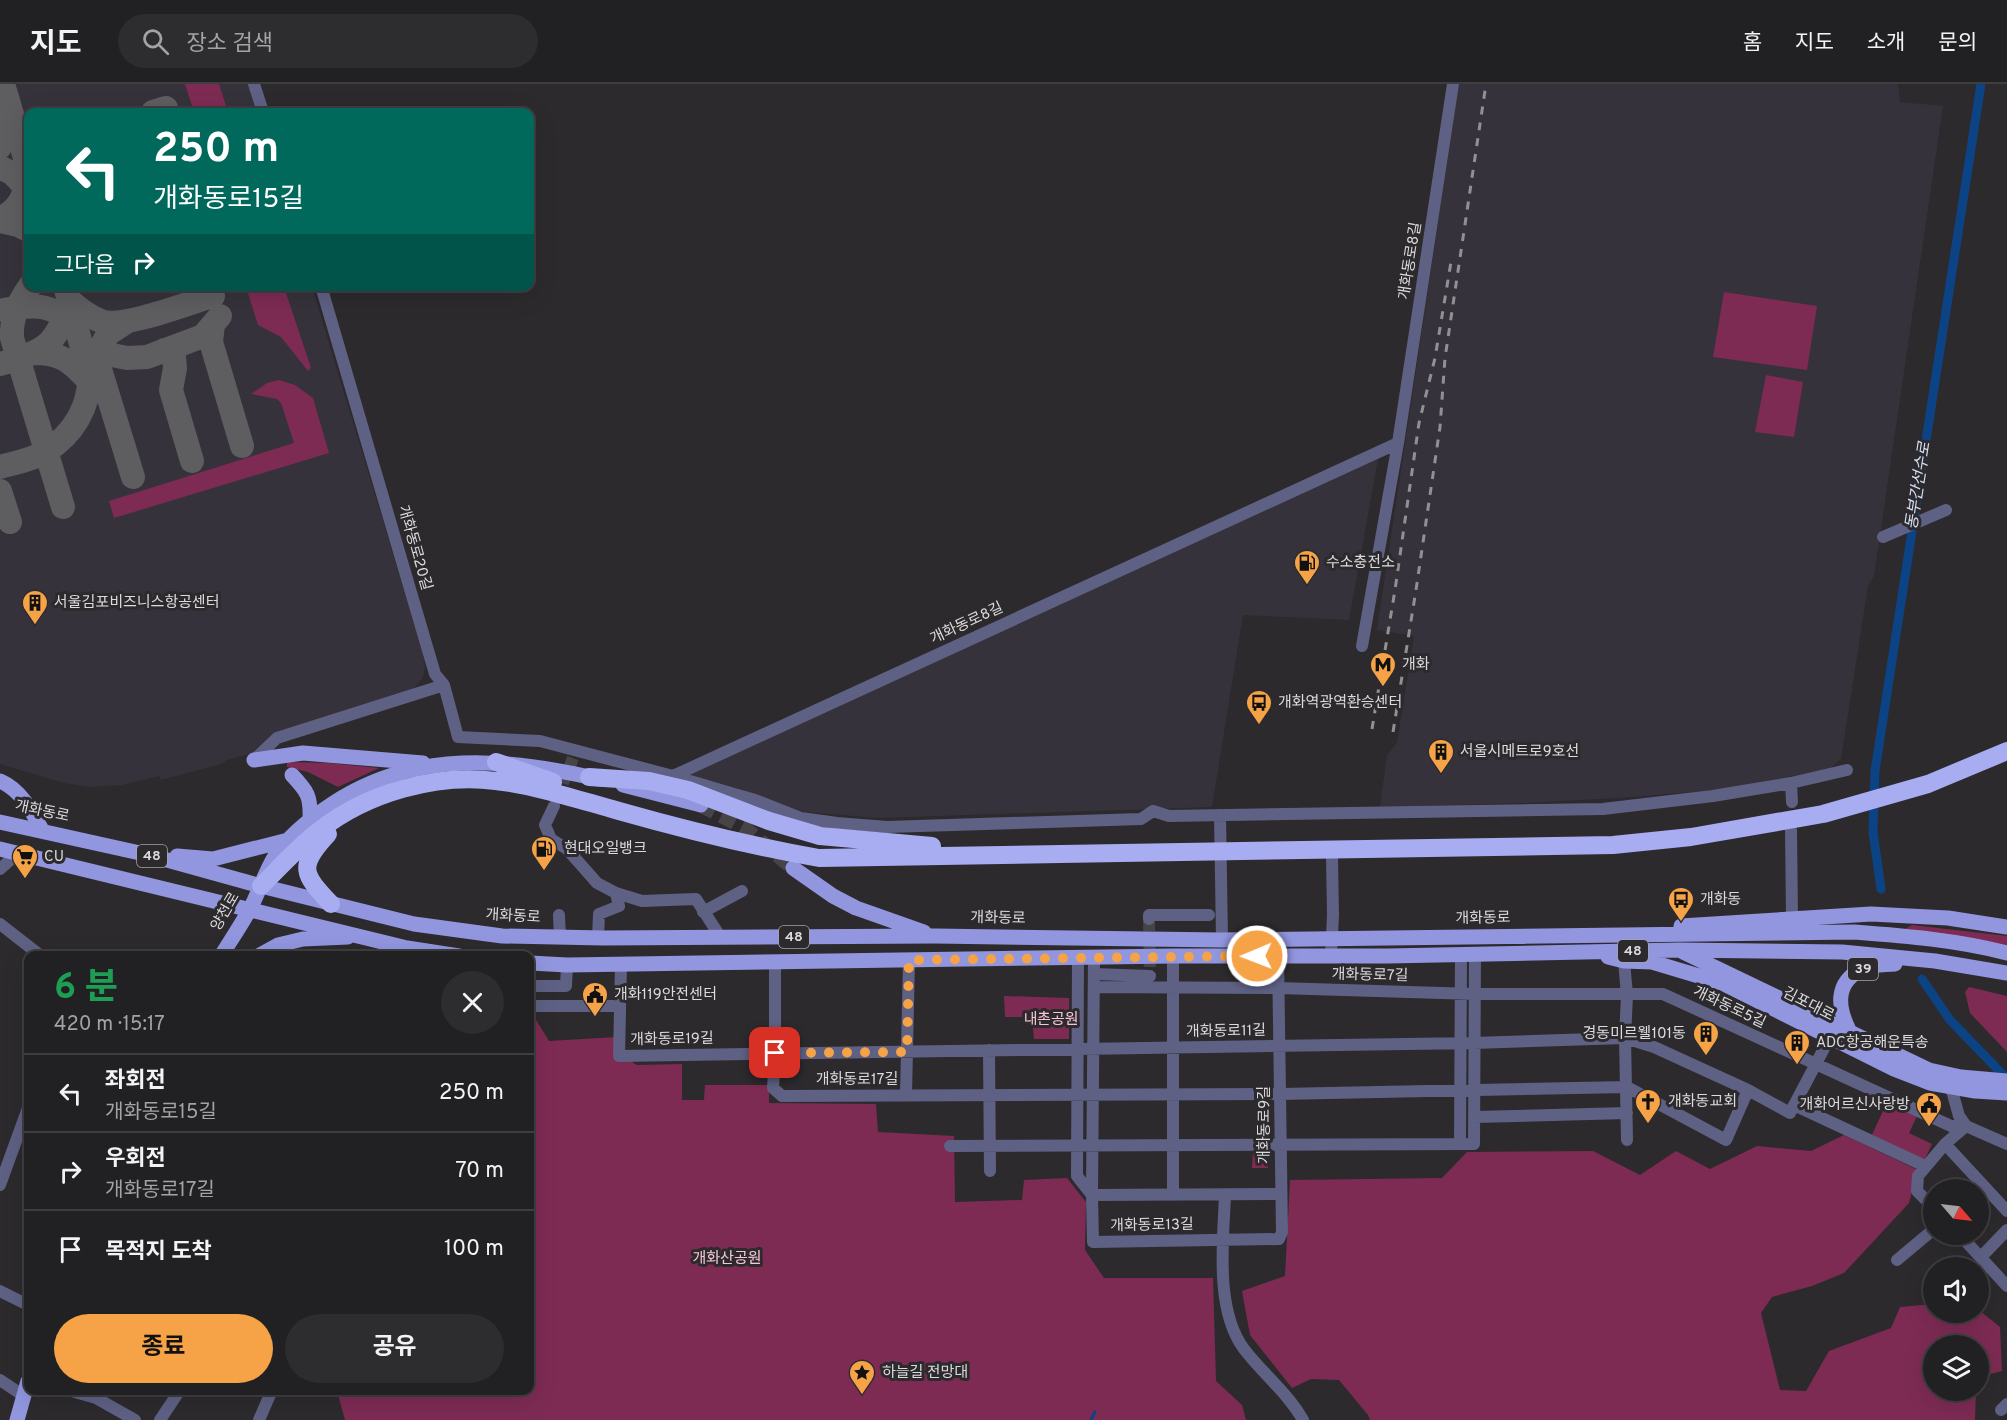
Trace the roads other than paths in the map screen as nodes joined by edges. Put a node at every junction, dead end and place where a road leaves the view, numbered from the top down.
1 (254, 84) edge
2 (1453, 84) edge
3 (262, 108) edge
4 (322, 291) edge
5 (1398, 443) junction
6 (1942, 512) dead end
7 (1888, 535) dead end
8 (1362, 646) dead end
9 (444, 685) junction
10 (2007, 744) edge
11 (2007, 751) edge
12 (254, 760) joint
13 (496, 762) junction
14 (435, 764) junction
15 (1847, 770) dead end
16 (292, 775) dead end
17 (672, 776) junction
18 (589, 777) junction
19 (1928, 780) junction
20 (0, 781) edge
21 (1791, 783) junction
22 (1792, 802) dead end
23 (701, 805) tunnel mouth
24 (554, 806) tunnel mouth
25 (352, 809) junction
26 (1220, 815) junction
27 (310, 819) junction
28 (0, 822) edge
29 (42, 830) junction
30 (1791, 830) dead end
31 (288, 840) junction
32 (1204, 847) junction
33 (0, 849) edge
34 (958, 849) junction
35 (18, 853) junction
36 (149, 855) junction
37 (1332, 857) dead end
38 (793, 868) tunnel mouth
39 (0, 869) edge
40 (261, 886) junction
41 (742, 891) dead end
42 (616, 893) junction
43 (331, 904) junction
44 (250, 909) junction
45 (703, 912) junction
46 (558, 915) dead end
47 (1209, 915) dead end
48 (1792, 917) junction
49 (1149, 919) dead end
50 (0, 924) edge
51 (2007, 927) edge
52 (1629, 934) junction
53 (358, 936) junction
54 (935, 936) junction
55 (560, 937) junction
56 (598, 938) junction
57 (721, 938) junction
58 (1412, 939) junction
59 (1222, 940) junction
60 (1331, 947) junction
61 (1679, 950) junction
62 (35, 951) edge
63 (224, 951) edge
64 (267, 951) edge
65 (426, 951) edge
66 (1591, 952) junction
67 (2007, 953) edge
68 (1468, 954) junction
69 (1173, 956) junction
70 (1278, 956) junction
71 (1388, 956) junction
72 (1094, 957) junction
73 (1078, 958) junction
74 (909, 960) junction
75 (1624, 961) junction
76 (1935, 961) junction
77 (775, 962) junction
78 (534, 963) edge
79 (621, 964) junction
80 (567, 965) junction
81 (2007, 973) edge
82 (1094, 974) junction
83 (1150, 976) dead end
84 (534, 986) edge
85 (566, 986) junction
86 (1094, 987) junction
87 (1173, 987) junction
88 (1278, 988) junction
89 (1460, 993) junction
90 (1474, 993) junction
91 (1627, 995) junction
92 (534, 1006) edge
93 (566, 1006) junction
94 (620, 1006) junction
95 (1850, 1030) junction
96 (1830, 1037) junction
97 (1625, 1038) junction
98 (1460, 1043) junction
99 (1474, 1043) junction
100 (1280, 1046) junction
101 (1173, 1048) junction
102 (1077, 1049) junction
103 (1093, 1049) junction
104 (989, 1050) junction
105 (907, 1052) junction
106 (775, 1053) junction
107 (1815, 1064) junction
108 (1953, 1079) junction
109 (2007, 1082) edge
110 (1627, 1087) junction
111 (1460, 1090) junction
112 (1474, 1090) junction
113 (1748, 1090) junction
114 (2007, 1093) edge
115 (1173, 1094) junction
116 (1280, 1094) junction
117 (906, 1095) junction
118 (989, 1095) junction
119 (1077, 1095) junction
120 (1092, 1095) junction
121 (1794, 1105) junction
122 (1627, 1113) junction
123 (1474, 1117) junction
124 (24, 1119) edge
125 (1966, 1126) junction
126 (1627, 1140) dead end
127 (1460, 1144) junction
128 (1945, 1144) junction
129 (2007, 1144) edge
130 (1280, 1145) junction
131 (950, 1146) dead end
132 (990, 1146) junction
133 (1077, 1146) junction
134 (1092, 1146) junction
135 (1173, 1146) junction
136 (1924, 1166) junction
137 (990, 1171) dead end
138 (0, 1185) edge
139 (1281, 1194) junction
140 (1092, 1195) junction
141 (1173, 1196) junction
142 (1225, 1196) junction
143 (1923, 1197) edge
144 (2007, 1211) edge
145 (2007, 1230) edge
146 (1923, 1238) edge
147 (1223, 1241) junction
148 (1970, 1245) edge
149 (1981, 1257) joint
150 (1897, 1260) dead end
151 (1989, 1266) edge
152 (2007, 1286) edge
153 (0, 1291) edge
154 (24, 1303) edge
155 (1, 1383) edge
156 (24, 1387) edge
157 (25, 1395) edge
158 (86, 1395) edge
159 (177, 1395) edge
160 (270, 1395) edge
161 (17, 1420) edge
162 (135, 1420) edge
163 (160, 1420) edge
164 (259, 1420) edge
165 (1303, 1420) edge

1 - 3 street
2 - 5 street, 개화동로8길
4 - 9 street, 개화동로20길
5 - 8 street, 개화동로8길
5 - 17 street, 개화동로8길
6 - 7 street
9 - 12 street
9 - 17 street, 개화동로20길
10 - 19 highway
11 - 19 highway
12 - 14 main road
13 - 14 main road
13 - 18 main road
13 - 34 highway
14 - 27 main road, 양천로
15 - 21 street
16 - 27 main road
17 - 26 street
18 - 23 main road
18 - 34 highway
19 - 32 highway
20 - 29 main road
21 - 22 street
21 - 26 street
24 - 42 street
25 - 32 highway
25 - 40 highway
25 - 43 highway
26 - 59 street
27 - 31 main road, 양천로
28 - 29 main road, 개화동로 / 48
29 - 36 main road, 개화동로 / 48
30 - 48 street
31 - 36 main road
31 - 40 main road, 양천로
32 - 34 highway
33 - 35 main road
35 - 39 street
35 - 44 main road
36 - 40 main road, 개화동로 / 48
37 - 60 street
38 - 54 main road
40 - 43 main road, 개화동로 / 48
40 - 44 main road, 양천로
41 - 45 street
42 - 45 street
42 - 56 street
43 - 55 main road, 개화동로 / 48
44 - 53 main road
44 - 63 main road, 양천로
45 - 57 street
46 - 55 street
47 - 49 street
48 - 51 main road
48 - 52 main road
50 - 62 street
52 - 58 main road, 개화동로 / 48
52 - 61 main road, 김포대로 / 48
52 - 67 main road, 개화동로 / 48
53 - 64 main road
53 - 65 main road
54 - 57 main road, 개화동로 / 48
54 - 59 main road, 개화동로 / 48
55 - 56 main road, 개화동로 / 48
56 - 57 main road, 개화동로 / 48
58 - 60 main road, 개화동로 / 48
58 - 71 main road
59 - 60 main road, 개화동로 / 48
60 - 70 main road, 개화동로 / 48
60 - 71 main road, 개화동로 / 48
61 - 66 main road, 개화동로 / 48
61 - 76 main road, 개화동로 / 48
61 - 95 main road, 김포대로 / 48
66 - 68 main road, 개화동로 / 48
66 - 75 main road, 김포대로 / 48
68 - 71 main road, 개화동로 / 48
68 - 89 street
68 - 90 street
69 - 70 main road, 개화동로 / 48
69 - 72 main road, 개화동로 / 48
69 - 87 street, 개화동로11길
70 - 88 street, 개화동로9길
72 - 73 main road, 개화동로 / 48
72 - 82 street, 개화동로13길
73 - 74 main road, 개화동로 / 48
73 - 102 street, 개화동로13길
74 - 77 main road, 개화동로 / 48
74 - 105 street
75 - 91 street
75 - 96 main road, 김포대로 / 48
76 - 81 main road, 개화동로 / 48
76 - 95 main road, 39
77 - 79 main road, 개화동로 / 48
77 - 106 street, 개화동로17길
78 - 80 main road, 개화동로 / 48
79 - 80 main road, 개화동로 / 48
79 - 94 street, 개화동로19길
80 - 85 street
82 - 83 street
82 - 86 street, 개화동로13길
84 - 85 street
85 - 93 street
86 - 87 street
86 - 103 street, 개화동로13길
87 - 88 street
87 - 101 street, 개화동로11길
88 - 89 street, 개화동로7길
88 - 100 street, 개화동로9길
89 - 90 street, 개화동로7길
89 - 98 street
90 - 91 street, 개화동로7길
90 - 99 street
91 - 97 street
91 - 107 street, 개화동로5길
92 - 93 street
93 - 94 street
94 - 106 street, 개화동로19길
95 - 108 main road, 김포대로 / 48
96 - 107 street
96 - 108 main road, 김포대로 / 48
97 - 99 street
97 - 110 street
97 - 113 street
98 - 99 street
98 - 100 street
98 - 111 street
99 - 112 street
100 - 101 street, 개화동로11길
100 - 116 street, 개화동로9길
101 - 103 street
101 - 115 street, 개화동로11길
102 - 103 street
102 - 104 street
102 - 119 street, 개화동로13길
103 - 120 street, 개화동로13길
104 - 105 street
104 - 118 street
105 - 106 street, 개화동로17길
105 - 117 street
106 - 117 street, 개화동로17길
107 - 121 street
107 - 125 street, 개화동로5길
108 - 109 main road, 김포대로 / 48
108 - 114 main road, 김포대로 / 48
108 - 125 street
110 - 112 street
110 - 113 street
110 - 122 street
111 - 112 street
111 - 116 street
111 - 127 street
112 - 123 street
113 - 121 street
115 - 116 street
115 - 120 street
115 - 135 street, 개화동로11길
116 - 130 street, 개화동로9길
117 - 118 street
118 - 119 street
118 - 132 street
119 - 120 street
119 - 133 street, 개화동로13길
120 - 134 street, 개화동로13길
121 - 136 street
122 - 123 street
122 - 126 street
123 - 127 street
124 - 138 street
125 - 128 street
125 - 129 street, 개화동로5길
127 - 130 street
128 - 136 street
128 - 144 street
130 - 135 street
130 - 139 street, 개화동로9길
131 - 132 street
132 - 133 street
132 - 137 street
133 - 134 street
133 - 140 street, 개화동로13길
134 - 135 street
134 - 140 street, 개화동로13길
135 - 141 street, 개화동로11길
136 - 143 street
139 - 142 street
139 - 147 street, 개화동로9길
140 - 141 street, 개화동로13길
140 - 147 street, 개화동로13길
141 - 142 street
142 - 147 street
145 - 149 street
146 - 150 street
147 - 165 street
148 - 149 street
151 - 152 street
153 - 154 street
155 - 156 street
157 - 161 main road
158 - 162 street
159 - 163 street
160 - 164 street

